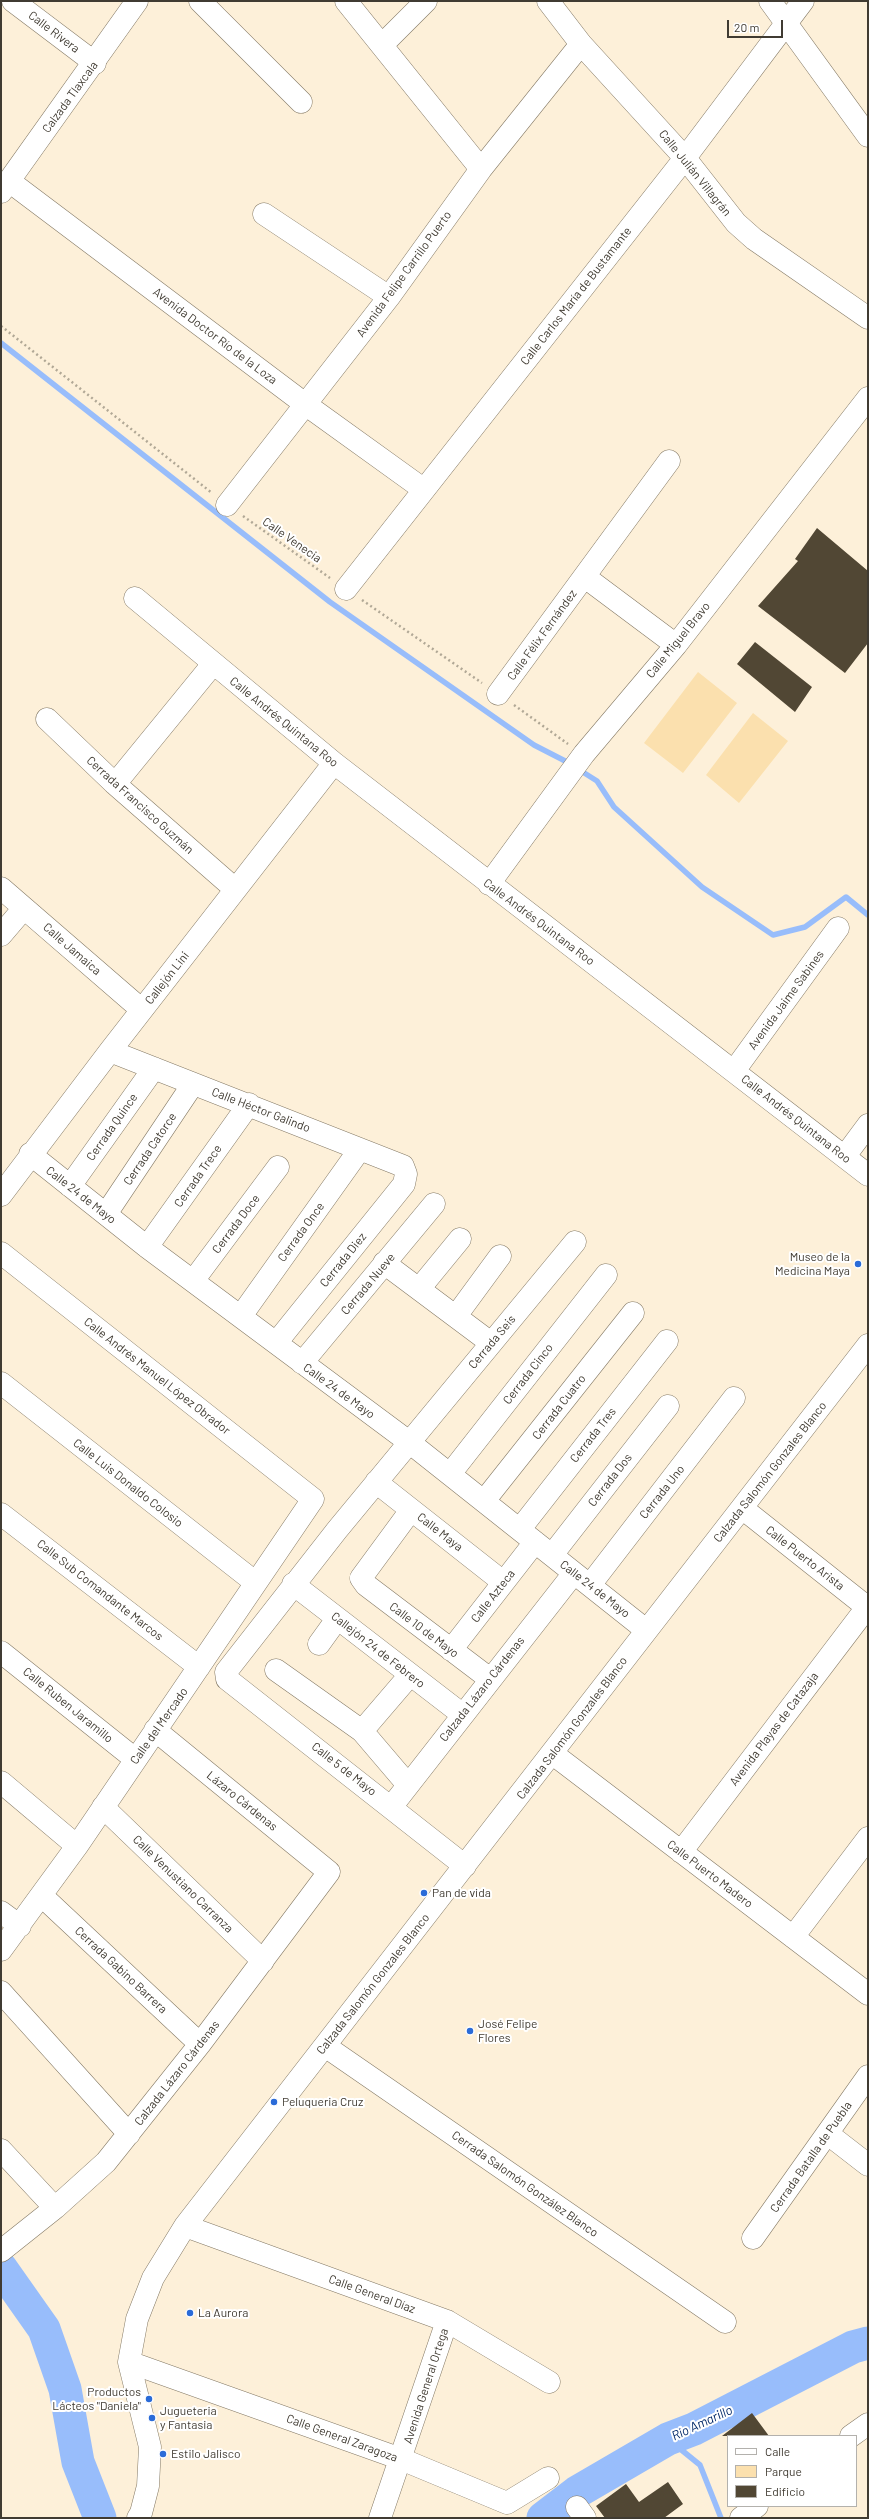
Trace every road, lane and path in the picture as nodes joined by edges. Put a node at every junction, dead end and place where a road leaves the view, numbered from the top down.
1 (13, 1) edge
2 (137, 1) edge
3 (200, 1) edge
4 (346, 1) edge
5 (426, 1) edge
6 (548, 1) edge
7 (770, 1) edge
8 (803, 1) edge
9 (786, 24) junction
10 (581, 44) junction
11 (382, 45) junction
12 (95, 63) junction
13 (301, 102) dead end
14 (868, 136) edge
15 (685, 158) junction
16 (481, 169) junction
17 (5, 187) edge
18 (264, 214) dead end
19 (389, 296) junction
20 (868, 317) edge
21 (1, 326) edge
22 (868, 398) edge
23 (305, 404) junction
24 (669, 461) dead end
25 (422, 489) junction
26 (227, 505) junction
27 (585, 577) junction
28 (346, 589) junction
29 (136, 598) dead end
30 (676, 645) junction
31 (213, 664) junction
32 (498, 694) junction
33 (47, 719) dead end
34 (584, 754) junction
35 (334, 763) junction
36 (115, 784) junction
37 (489, 884) junction
38 (1, 888) edge
39 (235, 888) junction
40 (24, 908) junction
41 (838, 928) dead end
42 (1, 935) edge
43 (142, 1010) junction
44 (110, 1051) junction
45 (154, 1068) junction
46 (734, 1071) junction
47 (193, 1084) junction
48 (249, 1104) junction
49 (868, 1125) edge
50 (360, 1149) junction
51 (30, 1154) junction
52 (845, 1156) junction
53 (278, 1167) dead end
54 (406, 1174) joint
55 (868, 1175) edge
56 (70, 1186) junction
57 (1, 1194) edge
58 (434, 1204) dead end
59 (106, 1214) junction
60 (460, 1239) dead end
61 (575, 1242) dead end
62 (148, 1247) junction
63 (1, 1253) edge
64 (500, 1256) dead end
65 (384, 1263) junction
66 (606, 1275) dead end
67 (193, 1281) junction
68 (419, 1289) junction
69 (634, 1313) dead end
70 (241, 1316) junction
71 (456, 1316) junction
72 (667, 1341) dead end
73 (276, 1343) junction
74 (491, 1343) junction
75 (868, 1345) edge
76 (302, 1363) junction
77 (1, 1382) edge
78 (734, 1398) dead end
79 (668, 1406) dead end
80 (409, 1442) junction
81 (450, 1474) junction
82 (376, 1482) junction
83 (313, 1499) joint
84 (484, 1501) junction
85 (742, 1508) junction
86 (411, 1510) junction
87 (1, 1514) edge
88 (536, 1542) junction
89 (582, 1579) junction
90 (503, 1582) junction
91 (256, 1583) junction
92 (293, 1584) junction
93 (868, 1607) edge
94 (338, 1619) junction
95 (646, 1630) junction
96 (319, 1644) dead end
97 (451, 1650) junction
98 (1, 1652) edge
99 (199, 1667) junction
100 (276, 1670) dead end
101 (410, 1675) junction
102 (490, 1679) junction
103 (463, 1715) junction
104 (155, 1730) junction
105 (362, 1731) junction
106 (553, 1754) junction
107 (136, 1759) junction
108 (1, 1782) edge
109 (408, 1785) junction
110 (392, 1806) junction
111 (103, 1807) junction
112 (868, 1838) edge
113 (77, 1846) junction
114 (681, 1852) junction
115 (465, 1866) junction
116 (329, 1872) joint
117 (42, 1896) junction
118 (1, 1912) edge
119 (20, 1926) junction
120 (793, 1937) junction
121 (1, 1950) edge
122 (264, 1961) junction
123 (1, 1992) edge
124 (868, 1994) edge
125 (200, 2044) junction
126 (325, 2046) junction
127 (868, 2076) edge
128 (129, 2134) junction
129 (828, 2134) junction
130 (1, 2150) edge
131 (868, 2165) edge
132 (55, 2208) junction
133 (185, 2226) junction
134 (753, 2238) dead end
135 (5, 2248) edge
136 (447, 2321) junction
137 (725, 2322) dead end
138 (129, 2362) junction
139 (549, 2382) dead end
140 (868, 2424) edge
141 (853, 2435) edge
142 (401, 2459) junction
143 (548, 2478) dead end
144 (145, 2516) edge
145 (380, 2518) edge

1 - 12 street, Calle Rivera
2 - 12 street, Calzada Tlaxcala
3 - 13 street
4 - 11 street
5 - 11 street
6 - 10 street, Calle Julián Villagrán
7 - 9 street
8 - 9 street, Calle Carlos María de Bustamante
9 - 14 street
9 - 15 street, Calle Carlos María de Bustamante
10 - 15 street, Calle Julián Villagrán
10 - 16 street, Avenida Felipe Carrillo Puerto
11 - 16 street
12 - 17 street, Calzada Tlaxcala
15 - 20 street, Calle Julián Villagrán
15 - 25 street, Calle Carlos María de Bustamante
16 - 19 street, Avenida Felipe Carrillo Puerto
17 - 23 street, Avenida Doctor Río de la Loza
18 - 19 street
19 - 23 street, Avenida Felipe Carrillo Puerto
21 - 26 path, Calle Venecia
22 - 30 street, Calle Miguel Bravo
23 - 25 street, Avenida Doctor Río de la Loza
23 - 26 street, Avenida Felipe Carrillo Puerto
24 - 27 street, Calle Félix Fernández
25 - 28 street, Calle Carlos María de Bustamante
26 - 28 path, Calle Venecia
27 - 30 street
27 - 32 street, Calle Félix Fernández
28 - 32 path, Calle Venecia
29 - 31 street, Calle Andrés Quintana Roo
30 - 34 street, Calle Miguel Bravo
31 - 35 street, Calle Andrés Quintana Roo
31 - 36 street
32 - 34 path, Calle Venecia
33 - 36 street, Cerrada Francisco Guzmán
34 - 37 street, Calle Miguel Bravo
35 - 37 street, Calle Andrés Quintana Roo
35 - 39 street, Callejón Lini
36 - 39 street, Cerrada Francisco Guzmán
37 - 46 street, Calle Andrés Quintana Roo
38 - 40 street, Calle Jamaica
39 - 43 street, Callejón Lini
40 - 42 street
40 - 43 street, Calle Jamaica
41 - 46 street, Avenida Jaime Sabines
43 - 44 street, Callejón Lini
44 - 45 street, Calle Héctor Galindo
44 - 51 street, Callejón Lini
45 - 47 street, Calle Héctor Galindo
45 - 56 street, Cerrada Quince
46 - 52 street, Calle Andrés Quintana Roo
47 - 48 street, Calle Héctor Galindo
47 - 59 street, Cerrada Catorce
48 - 50 street, Calle Héctor Galindo
48 - 62 street, Cerrada Trece
49 - 52 street
50 - 54 street, Calle Héctor Galindo
50 - 70 street, Cerrada Once
51 - 56 street, Calle 24 de Mayo
51 - 57 street, Callejón Lini
52 - 55 street, Calle Andrés Quintana Roo
53 - 67 street, Cerrada Doce
54 - 73 street, Cerrada Diez
56 - 59 street, Calle 24 de Mayo
58 - 65 street, Cerrada Nueve
59 - 62 street, Calle 24 de Mayo
60 - 68 street
61 - 74 street, Cerrada Seis
62 - 67 street, Calle 24 de Mayo
63 - 83 street, Calle Andrés Manuel López Obrador
64 - 71 street
65 - 68 street
65 - 76 street, Cerrada Nueve
66 - 81 street, Cerrada Cinco
67 - 70 street, Calle 24 de Mayo
68 - 71 street
69 - 84 street, Cerrada Cuatro
70 - 73 street, Calle 24 de Mayo
71 - 74 street
72 - 88 street, Cerrada Tres
73 - 76 street, Calle 24 de Mayo
74 - 80 street, Cerrada Seis
75 - 85 street, Calzada Salomón Gonzales Blanco
76 - 80 street, Calle 24 de Mayo
77 - 91 street, Calle Luis Donaldo Colosio
78 - 89 street, Cerrada Uno
79 - 88 street, Cerrada Dos
80 - 81 street, Calle 24 de Mayo
80 - 82 street
81 - 84 street, Calle 24 de Mayo
82 - 86 street, Calle Maya
82 - 92 street
83 - 91 street, Calle del Mercado
84 - 88 street, Calle 24 de Mayo
85 - 93 street, Calle Puerto Arista
85 - 95 street, Calzada Salomón Gonzales Blanco
86 - 90 street, Calle Maya
86 - 97 street, Calle 10 de Mayo
87 - 99 street, Calle Sub Comandante Marcos
88 - 89 street, Calle 24 de Mayo
88 - 90 street, Calle Azteca
89 - 95 street, Calle 24 de Mayo
89 - 102 street, Calzada Lázaro Cárdenas
90 - 97 street, Calle Azteca
91 - 99 street, Calle del Mercado
92 - 94 street, Callejón 24 de Febrero
92 - 110 street, Calle 5 de Mayo
93 - 114 street, Avenida Playas de Catazaja
94 - 96 street
94 - 101 street, Callejón 24 de Febrero
95 - 106 street, Calzada Salomón Gonzales Blanco
97 - 102 street, Calle 10 de Mayo
98 - 107 street, Calle Ruben Jaramillo
99 - 104 street, Calle del Mercado
100 - 105 street
101 - 103 street, Callejón 24 de Febrero
101 - 105 street
102 - 103 street, Calzada Lázaro Cárdenas
103 - 109 street, Calzada Lázaro Cárdenas
104 - 107 street, Calle del Mercado
104 - 116 street, Lázaro Cárdenas
105 - 109 street
106 - 114 street, Calle Puerto Madero
106 - 115 street, Calzada Salomón Gonzales Blanco
107 - 111 street, Calle del Mercado
108 - 113 street
109 - 110 street, Calzada Lázaro Cárdenas
110 - 115 street, Calle 5 de Mayo
111 - 113 street, Calle del Mercado
111 - 122 street, Calle Venustiano Carranza
112 - 120 street
113 - 117 street, Calle del Mercado
114 - 120 street, Calle Puerto Madero
115 - 126 street, Calzada Salomón Gonzales Blanco
116 - 122 street, Calzada Lázaro Cárdenas
117 - 119 street, Calle del Mercado
117 - 125 street, Cerrada Gabino Barrera
118 - 119 street
119 - 121 street, Calle del Mercado
120 - 124 street, Calle Puerto Madero
122 - 125 street, Calzada Lázaro Cárdenas
123 - 128 street
125 - 128 street, Calzada Lázaro Cárdenas
126 - 133 street, Calzada Salomón Gonzales Blanco
126 - 137 street, Cerrada Salomón González Blanco
127 - 129 street, Cerrada Batalla de Puebla
128 - 132 street, Calzada Lázaro Cárdenas
129 - 131 street
129 - 134 street, Cerrada Batalla de Puebla
130 - 132 street
132 - 135 street, Calzada Lázaro Cárdenas
133 - 136 street, Calle General Díaz
133 - 138 street, Calzada Salomón Gonzales Blanco
136 - 139 street, Calle General Díaz
136 - 142 street, Avenida General Ortega
138 - 142 street, Calle General Zaragoza
138 - 144 street, Calzada Salomón Gonzales Blanco
140 - 141 street
142 - 143 street, Calle General Zaragoza
142 - 145 street, Avenida General Ortega

